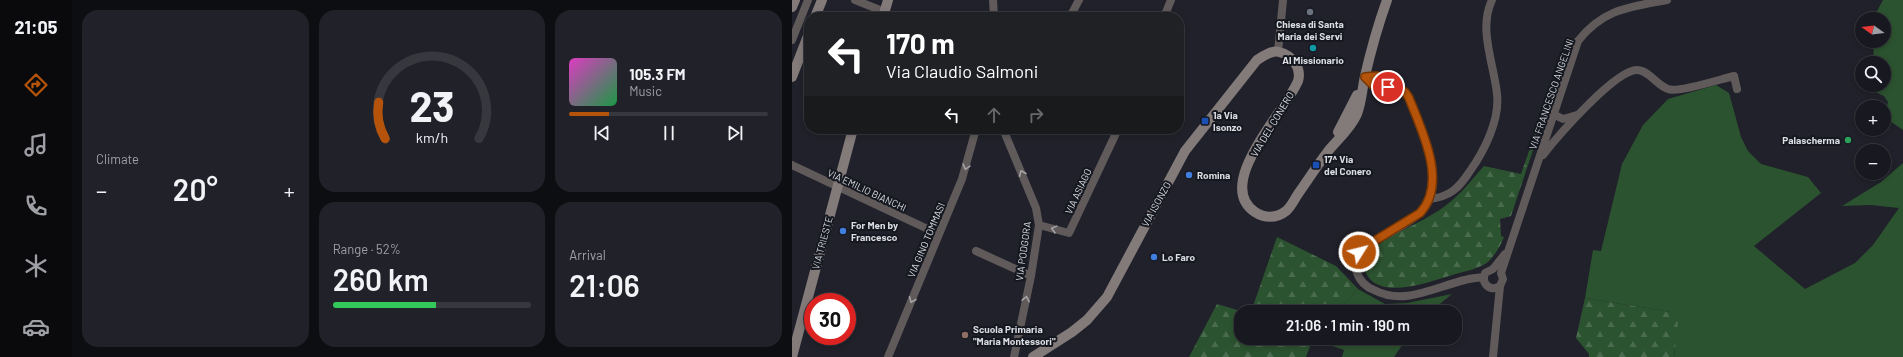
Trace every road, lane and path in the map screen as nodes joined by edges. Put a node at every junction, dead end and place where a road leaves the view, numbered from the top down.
1 (795, 0) edge
2 (808, 0) edge
3 (822, 0) edge
4 (855, 0) edge
5 (888, 0) edge
6 (993, 0) edge
7 (1079, 0) edge
8 (1171, 0) edge
9 (1282, 0) edge
10 (1387, 0) edge
11 (1492, 0) edge
12 (1667, 0) edge
13 (792, 7) edge
14 (817, 12) edge
15 (880, 12) edge
16 (885, 12) edge
17 (994, 12) edge
18 (1073, 12) edge
19 (1166, 12) edge
20 (792, 40) edge
21 (804, 46) edge
22 (1278, 52) junction
23 (792, 77) edge
24 (1365, 77) junction
25 (1737, 88) dead end
26 (1554, 114) junction
27 (1579, 114) junction
28 (1551, 123) junction
29 (1562, 132) junction
30 (852, 134) edge
31 (975, 134) edge
32 (1005, 134) edge
33 (1116, 134) edge
34 (1539, 161) junction
35 (792, 165) edge
36 (837, 186) junction
37 (1430, 199) junction
38 (1039, 225) junction
39 (934, 232) dead end
40 (1508, 248) junction
41 (976, 251) dead end
42 (1493, 269) junction
43 (1501, 273) junction
44 (1031, 276) junction
45 (1484, 278) junction
46 (1500, 286) junction
47 (1491, 288) junction
48 (1496, 321) junction
49 (792, 357) edge
50 (888, 357) edge
51 (1014, 357) edge
52 (1033, 357) edge
53 (1492, 357) edge

1 - 13 main road
2 - 20 street
3 - 14 main road
4 - 15 street
5 - 16 main road
6 - 17 street
7 - 18 street
8 - 19 street
9 - 22 street
10 - 24 main road, VIA DEL CONERO
11 - 37 street
12 - 26 street, VIA FRANCESCO ANGELINI
21 - 23 main road
22 - 24 main road, VIA DEL CONERO
22 - 52 main road, VIA ISONZO
24 - 37 street
25 - 27 street
26 - 27 street
26 - 28 street, VIA FRANCESCO ANGELINI
27 - 29 street
28 - 29 street
28 - 34 street, VIA FRANCESCO ANGELINI
29 - 34 street
30 - 36 main road, VIA TRIESTE
31 -> 50 street, VIA GINO TOMMASI
38 -> 32 street, VIA PODGORA
33 -> 38 street, VIA ASIAGO
34 - 40 street, VIA FRANCESCO ANGELINI
35 - 36 street, VIA EMILIO BIANCHI
36 - 39 street, VIA EMILIO BIANCHI
36 - 49 main road, VIA TRIESTE
37 - 45 street
38 - 44 street, VIA PODGORA
40 - 42 street, VIA FRANCESCO ANGELINI
40 - 43 street, VIA FRANCESCO ANGELINI
41 - 44 street
42 - 43 street
42 - 45 street, VIA FRANCESCO ANGELINI
43 - 46 street, VIA FRANCESCO ANGELINI
51 -> 44 street, VIA PODGORA
45 - 47 street, VIA FRANCESCO ANGELINI
46 - 47 street
46 - 48 street, VIA FRANCESCO ANGELINI
47 - 48 street, VIA FRANCESCO ANGELINI
48 - 53 street, VIA FRANCESCO ANGELINI

